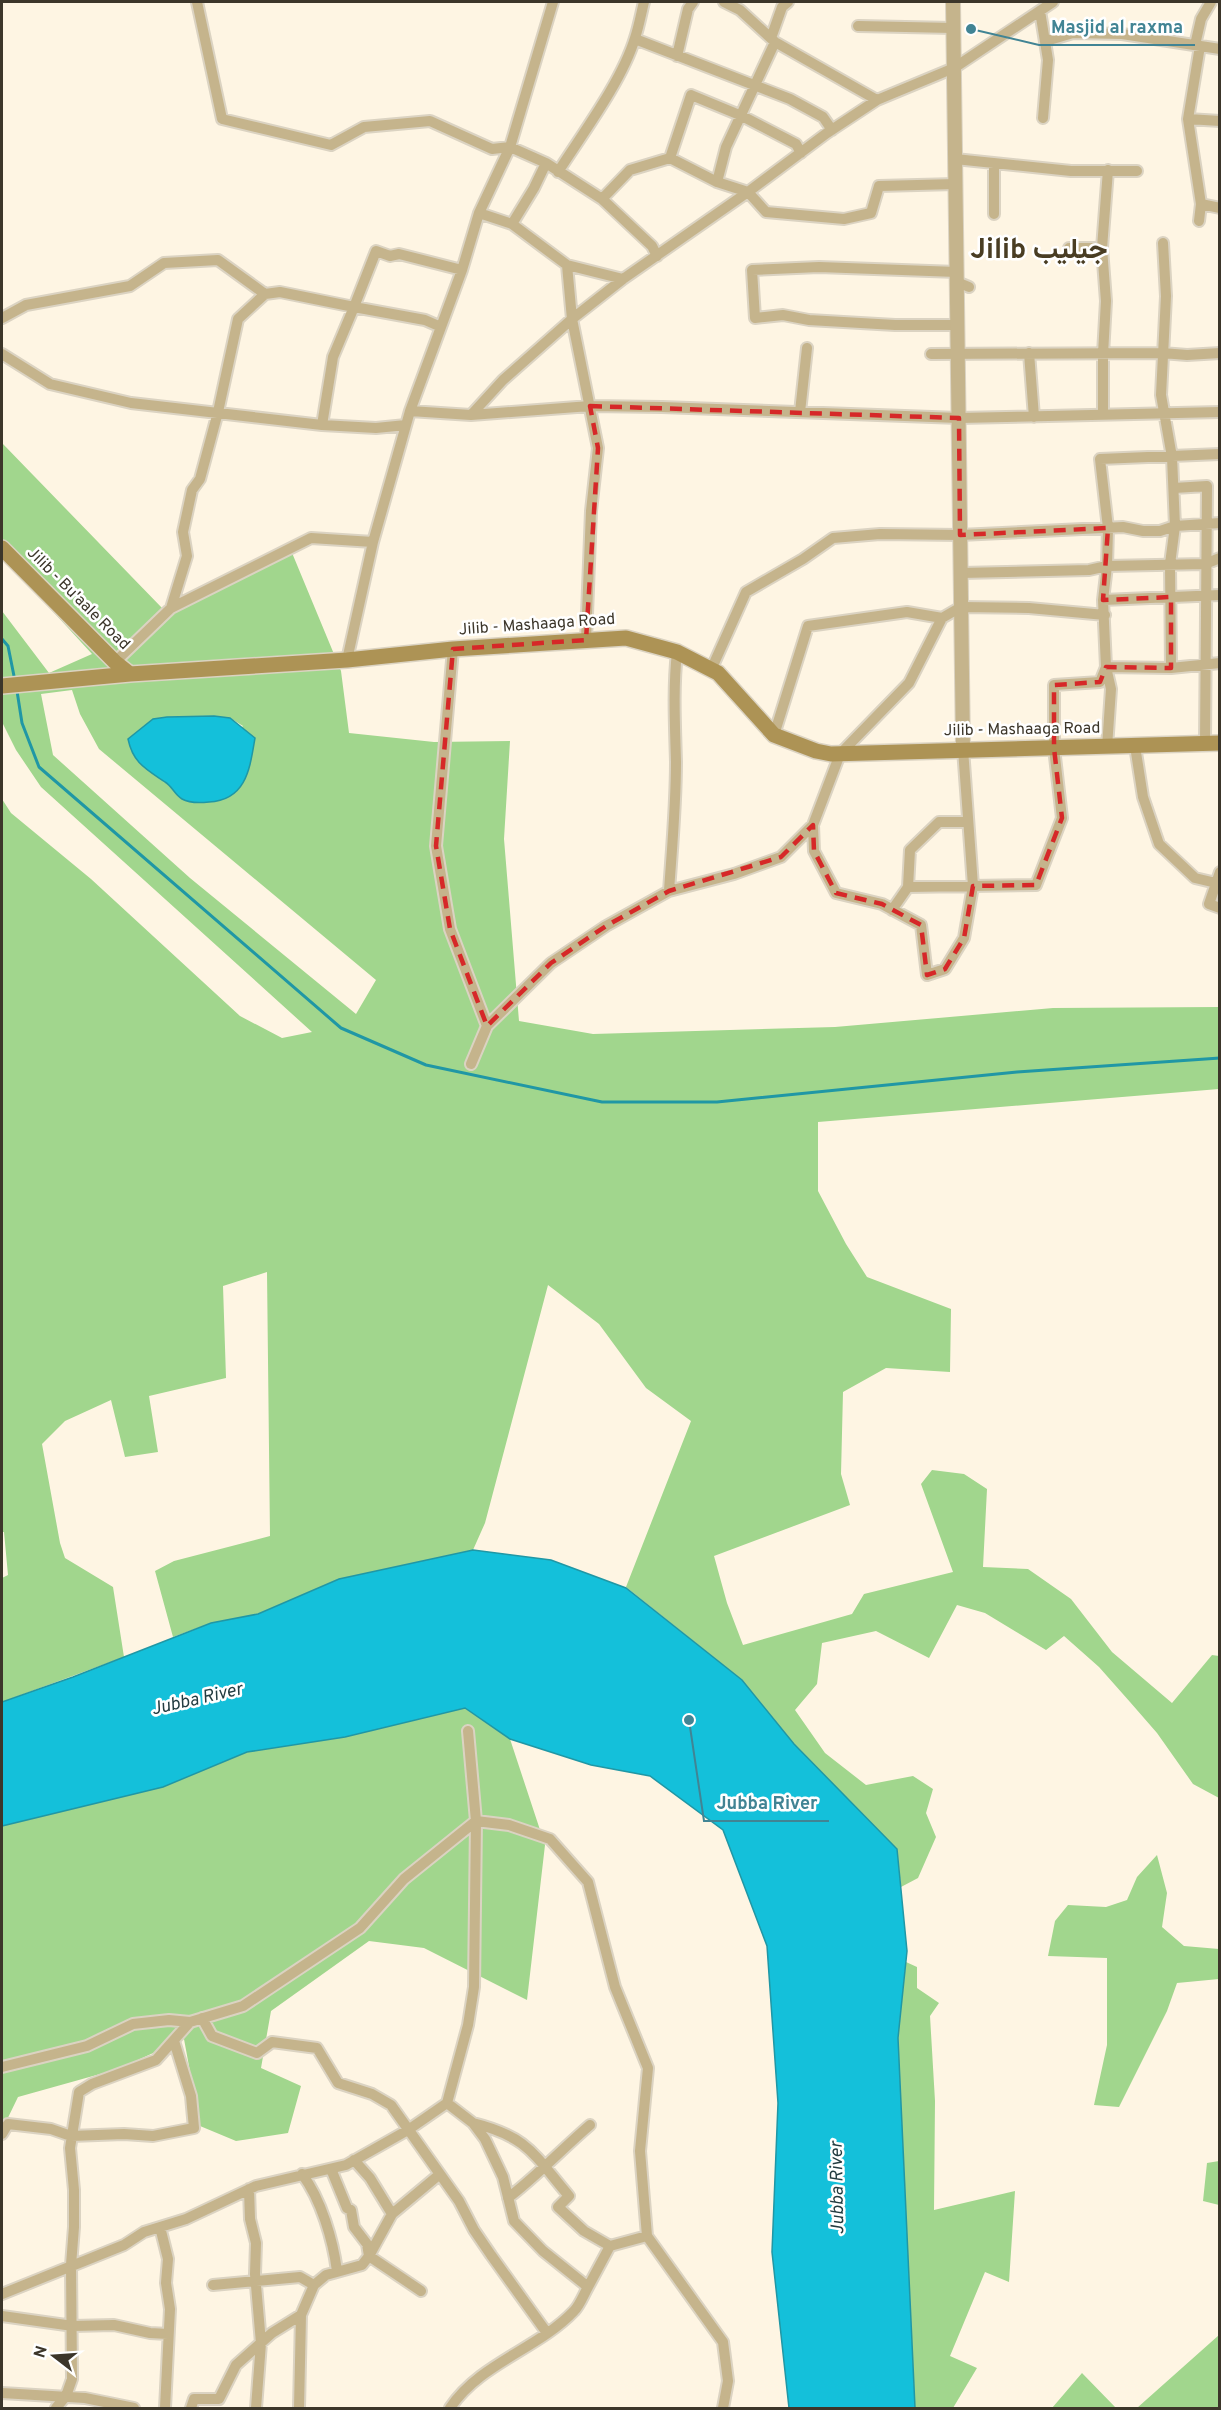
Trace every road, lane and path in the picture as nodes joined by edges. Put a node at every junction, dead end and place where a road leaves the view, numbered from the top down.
1 (197, 2) edge
2 (553, 2) edge
3 (644, 2) edge
4 (693, 2) edge
5 (724, 2) edge
6 (788, 2) edge
7 (953, 2) edge
8 (1052, 2) edge
9 (1211, 2) edge
10 (743, 6) edge
11 (1040, 11) junction
12 (858, 26) dead end
13 (953, 28) junction
14 (635, 39) junction
15 (773, 40) junction
16 (1046, 41) junction
17 (1198, 45) junction
18 (1220, 49) edge
19 (677, 56) junction
20 (954, 68) junction
21 (753, 86) junction
22 (877, 100) junction
23 (742, 116) junction
24 (1043, 118) dead end
25 (1188, 119) junction
26 (1220, 121) edge
27 (832, 130) junction
28 (510, 147) junction
29 (801, 153) junction
30 (670, 158) junction
31 (955, 159) junction
32 (546, 163) junction
33 (994, 164) junction
34 (1108, 170) junction
35 (1137, 171) dead end
36 (558, 172) junction
37 (717, 182) junction
38 (956, 184) junction
39 (748, 192) junction
40 (602, 199) junction
41 (1201, 204) junction
42 (1220, 208) edge
43 (479, 213) junction
44 (993, 214) dead end
45 (1199, 221) dead end
46 (512, 224) junction
47 (1163, 243) dead end
48 (1069, 248) dead end
49 (1102, 248) junction
50 (657, 256) junction
51 (567, 266) junction
52 (462, 270) junction
53 (623, 279) junction
54 (961, 280) junction
55 (265, 294) junction
56 (354, 307) junction
57 (2, 318) edge
58 (572, 319) junction
59 (958, 325) junction
60 (441, 327) junction
61 (807, 348) dead end
62 (1029, 353) junction
63 (1162, 353) junction
64 (1220, 353) edge
65 (2, 354) edge
66 (931, 354) dead end
67 (958, 354) junction
68 (1102, 354) junction
69 (590, 406) junction
70 (410, 411) junction
71 (218, 412) junction
72 (800, 412) junction
73 (1220, 412) edge
74 (1163, 414) junction
75 (471, 415) junction
76 (1103, 415) junction
77 (1034, 417) junction
78 (959, 418) junction
79 (322, 425) junction
80 (406, 425) junction
81 (1220, 454) edge
82 (1172, 457) junction
83 (1174, 488) junction
84 (1207, 522) junction
85 (1220, 523) edge
86 (1175, 526) junction
87 (1108, 528) junction
88 (960, 535) junction
89 (373, 542) junction
90 (2, 548) edge
91 (1220, 558) edge
92 (1170, 564) junction
93 (1205, 564) junction
94 (1107, 566) junction
95 (961, 573) junction
96 (1206, 595) junction
97 (1220, 595) edge
98 (1171, 597) junction
99 (1103, 600) junction
100 (962, 607) junction
101 (171, 608) junction
102 (1105, 615) junction
103 (942, 618) junction
104 (586, 640) junction
105 (453, 649) junction
106 (677, 652) junction
107 (347, 660) junction
108 (115, 662) junction
109 (1206, 663) junction
110 (1220, 663) edge
111 (1106, 667) junction
112 (1171, 668) junction
113 (711, 670) junction
114 (130, 674) junction
115 (2, 686) edge
116 (774, 735) junction
117 (1212, 743) edge
118 (1135, 746) junction
119 (1107, 747) junction
120 (1054, 748) junction
121 (963, 749) junction
122 (840, 754) junction
123 (968, 822) junction
124 (813, 825) junction
125 (1220, 872) edge
126 (1216, 883) junction
127 (973, 886) junction
128 (908, 888) junction
129 (669, 891) junction
130 (1220, 908) edge
131 (892, 909) junction
132 (488, 1026) junction
133 (471, 1064) dead end
134 (468, 1731) dead end
135 (476, 1821) junction
136 (202, 2018) junction
137 (190, 2022) junction
138 (174, 2041) junction
139 (2, 2067) edge
140 (447, 2103) junction
141 (473, 2123) junction
142 (590, 2125) dead end
143 (408, 2130) junction
144 (2, 2134) edge
145 (71, 2136) junction
146 (354, 2160) junction
147 (546, 2166) junction
148 (331, 2169) junction
149 (302, 2174) junction
150 (440, 2174) junction
151 (249, 2189) junction
152 (508, 2198) junction
153 (392, 2214) junction
154 (160, 2227) junction
155 (647, 2236) junction
156 (610, 2246) junction
157 (369, 2256) junction
158 (71, 2265) junction
159 (337, 2271) junction
160 (256, 2281) junction
161 (213, 2284) dead end
162 (314, 2285) junction
163 (588, 2287) junction
164 (421, 2291) dead end
165 (2, 2294) edge
166 (301, 2315) junction
167 (2, 2316) edge
168 (73, 2326) junction
169 (547, 2333) junction
170 (168, 2334) junction
171 (261, 2343) junction
172 (2, 2392) edge
173 (66, 2396) junction
174 (56, 2409) edge
175 (134, 2409) edge
176 (165, 2409) edge
177 (191, 2409) edge
178 (256, 2409) edge
179 (299, 2409) edge
180 (450, 2409) edge
181 (723, 2409) edge

1 - 28 street
2 - 28 street
3 - 14 street
4 - 19 street
5 - 10 street
6 - 15 street
7 - 13 street
8 - 11 street
9 - 17 street
10 - 15 street
11 - 16 street
11 - 20 street
12 - 13 street
13 - 20 street
14 - 19 street
14 - 36 street
15 - 21 street
15 - 22 street
16 - 17 street
16 - 24 street
17 - 18 street
17 - 25 street
19 - 21 street
20 - 22 street
20 - 31 street
21 - 23 street
21 - 27 street
22 - 27 street
23 - 29 street
23 - 30 street
23 - 37 street
25 - 26 street
25 - 41 street
27 - 29 street
28 - 32 street
28 - 43 street
29 - 39 street
30 - 37 street
30 - 40 street
31 - 33 street
31 - 38 street
32 - 36 street
32 - 46 street
33 - 34 street
33 - 44 street
34 - 35 street
34 - 49 street
36 - 40 street
37 - 39 street
38 - 39 street
38 - 54 street
39 - 50 street
40 - 50 street
41 - 42 street
41 - 45 street
43 - 46 street
43 - 52 street
46 - 51 street
47 - 63 street
48 - 49 street
49 - 68 street
50 - 53 street
51 - 53 street
51 - 58 street
52 - 56 street
52 - 60 street
53 - 58 street
54 - 59 street
54 - 59 street
55 - 56 street
55 - 57 street
55 - 71 street
56 - 60 street
56 - 79 street
58 - 69 street
58 - 75 street
59 - 67 street
60 - 70 street
61 - 72 street
62 - 67 street
62 - 68 street
62 - 77 street
63 - 64 street
63 - 68 street
63 - 74 street
65 - 71 street
66 - 67 street
67 - 78 street
68 - 76 street
69 - 72 street
69 - 75 street
69 - 104 street
70 - 75 street
70 - 80 street
71 - 79 street
71 - 101 street
72 - 78 street
73 - 74 street
74 - 76 street
74 - 82 street
76 - 77 street
77 - 78 street
78 - 88 street
79 - 80 street
80 - 89 street
81 - 82 street
82 - 83 street
82 - 87 street
83 - 84 street
83 - 86 street
84 - 85 street
84 - 86 street
84 - 93 street
86 - 87 street
86 - 92 street
87 - 88 street
87 - 94 street
88 - 95 street
88 - 113 street
89 - 101 street
89 - 107 street
90 - 108 main road, Jilib - Bu'aale Road
91 - 93 street
92 - 93 street
92 - 94 street
92 - 98 street
93 - 96 street
94 - 95 street
94 - 99 street
95 - 100 street
96 - 97 street
96 - 98 street
96 - 109 street
98 - 99 street
98 - 112 street
99 - 102 street
100 - 102 street
100 - 103 street
100 - 121 street
101 - 108 street
102 - 111 street
103 - 116 street
103 - 122 street
104 - 105 main road, Jilib - Mashaaga Road
104 - 106 main road, Jilib - Mashaaga Road
105 - 107 main road, Jilib - Mashaaga Road
105 - 132 street
106 - 113 main road, Jilib - Mashaaga Road
106 - 129 street
107 - 114 main road, Jilib - Mashaaga Road
108 - 114 main road, Jilib - Bu'aale Road
109 - 110 street
109 - 112 street
109 - 117 street
111 - 112 street
111 - 119 street
111 - 120 street
113 - 116 main road, Jilib - Mashaaga Road
114 - 115 main road, Jilib - Mashaaga Road
116 - 122 main road, Jilib - Mashaaga Road
117 - 118 main road, Jilib - Mashaaga Road
118 - 119 main road, Jilib - Mashaaga Road
118 - 126 street
119 - 120 main road, Jilib - Mashaaga Road
120 - 121 main road, Jilib - Mashaaga Road
120 - 127 street
121 - 122 main road, Jilib - Mashaaga Road
121 - 123 street
122 - 124 street
123 - 127 street
123 - 128 street
124 - 129 street
124 - 131 street
125 - 126 street
126 - 130 street
127 - 128 street
127 - 131 street
128 - 131 street
129 - 132 street
132 - 133 street
134 - 135 street
135 - 136 street
135 - 140 street
135 - 155 street
136 - 137 street
136 - 143 street
137 - 138 street
137 - 139 street
138 - 145 street
138 - 145 street
140 - 141 street
140 - 143 street
141 - 147 street
141 - 152 street
142 - 147 street
143 - 146 street
143 - 150 street
144 - 145 street
145 - 158 street
146 - 148 street
146 - 153 street
147 - 152 street
147 - 156 street
148 - 149 street
148 - 157 street
149 - 151 street
149 - 159 street
150 - 153 street
150 - 169 street
151 - 154 street
151 - 160 street
152 - 163 street
153 - 157 street
154 - 158 street
154 - 170 street
155 - 156 street
155 - 181 street
156 - 163 street
157 - 159 street
157 - 164 street
158 - 165 street
158 - 168 street
159 - 162 street
160 - 161 street
160 - 162 street
160 - 171 street
162 - 166 street
163 - 169 street
166 - 171 street
166 - 179 street
167 - 168 street
168 - 170 street
168 - 173 street
169 - 180 street
170 - 176 street
171 - 177 street
171 - 178 street
172 - 173 street
173 - 174 street
173 - 175 street

